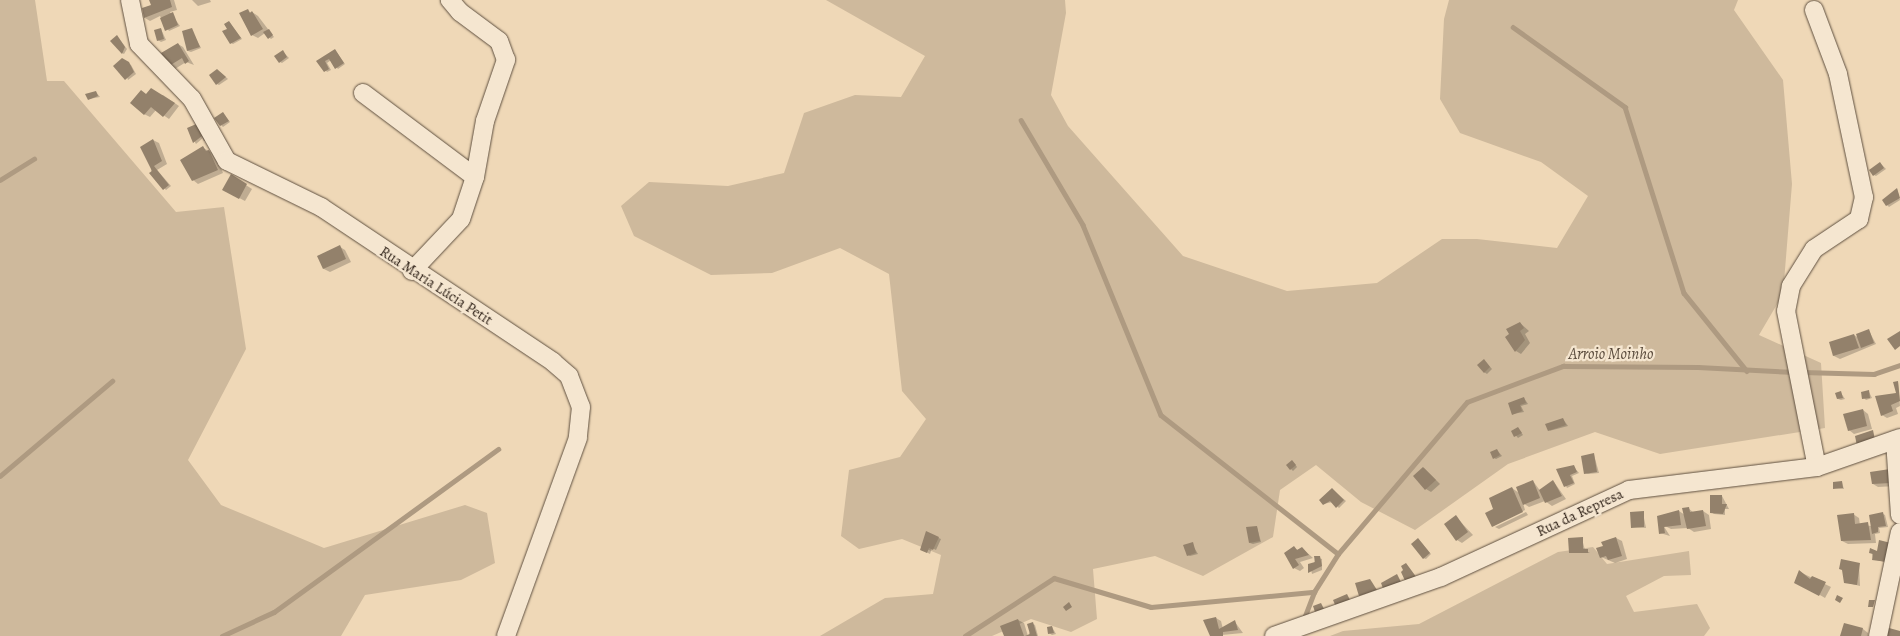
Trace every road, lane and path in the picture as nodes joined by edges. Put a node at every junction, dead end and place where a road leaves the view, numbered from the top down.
1 (130, 0) edge
2 (450, 0) edge
3 (1814, 10) dead end
4 (363, 93) dead end
5 (475, 177) junction
6 (412, 271) junction
7 (1897, 439) edge
8 (1817, 466) junction
9 (1900, 515) edge
10 (1900, 532) edge
11 (506, 636) edge
12 (1274, 636) edge
13 (1878, 636) edge

1 - 6 street, Rua Maria Lúcia Petit
2 - 5 street
3 - 8 street
4 - 5 street
5 - 6 street
6 - 11 street, Rua Maria Lúcia Petit
7 - 8 street, Rua da Represa
7 - 9 street
8 - 12 street, Rua da Represa
10 - 13 street

